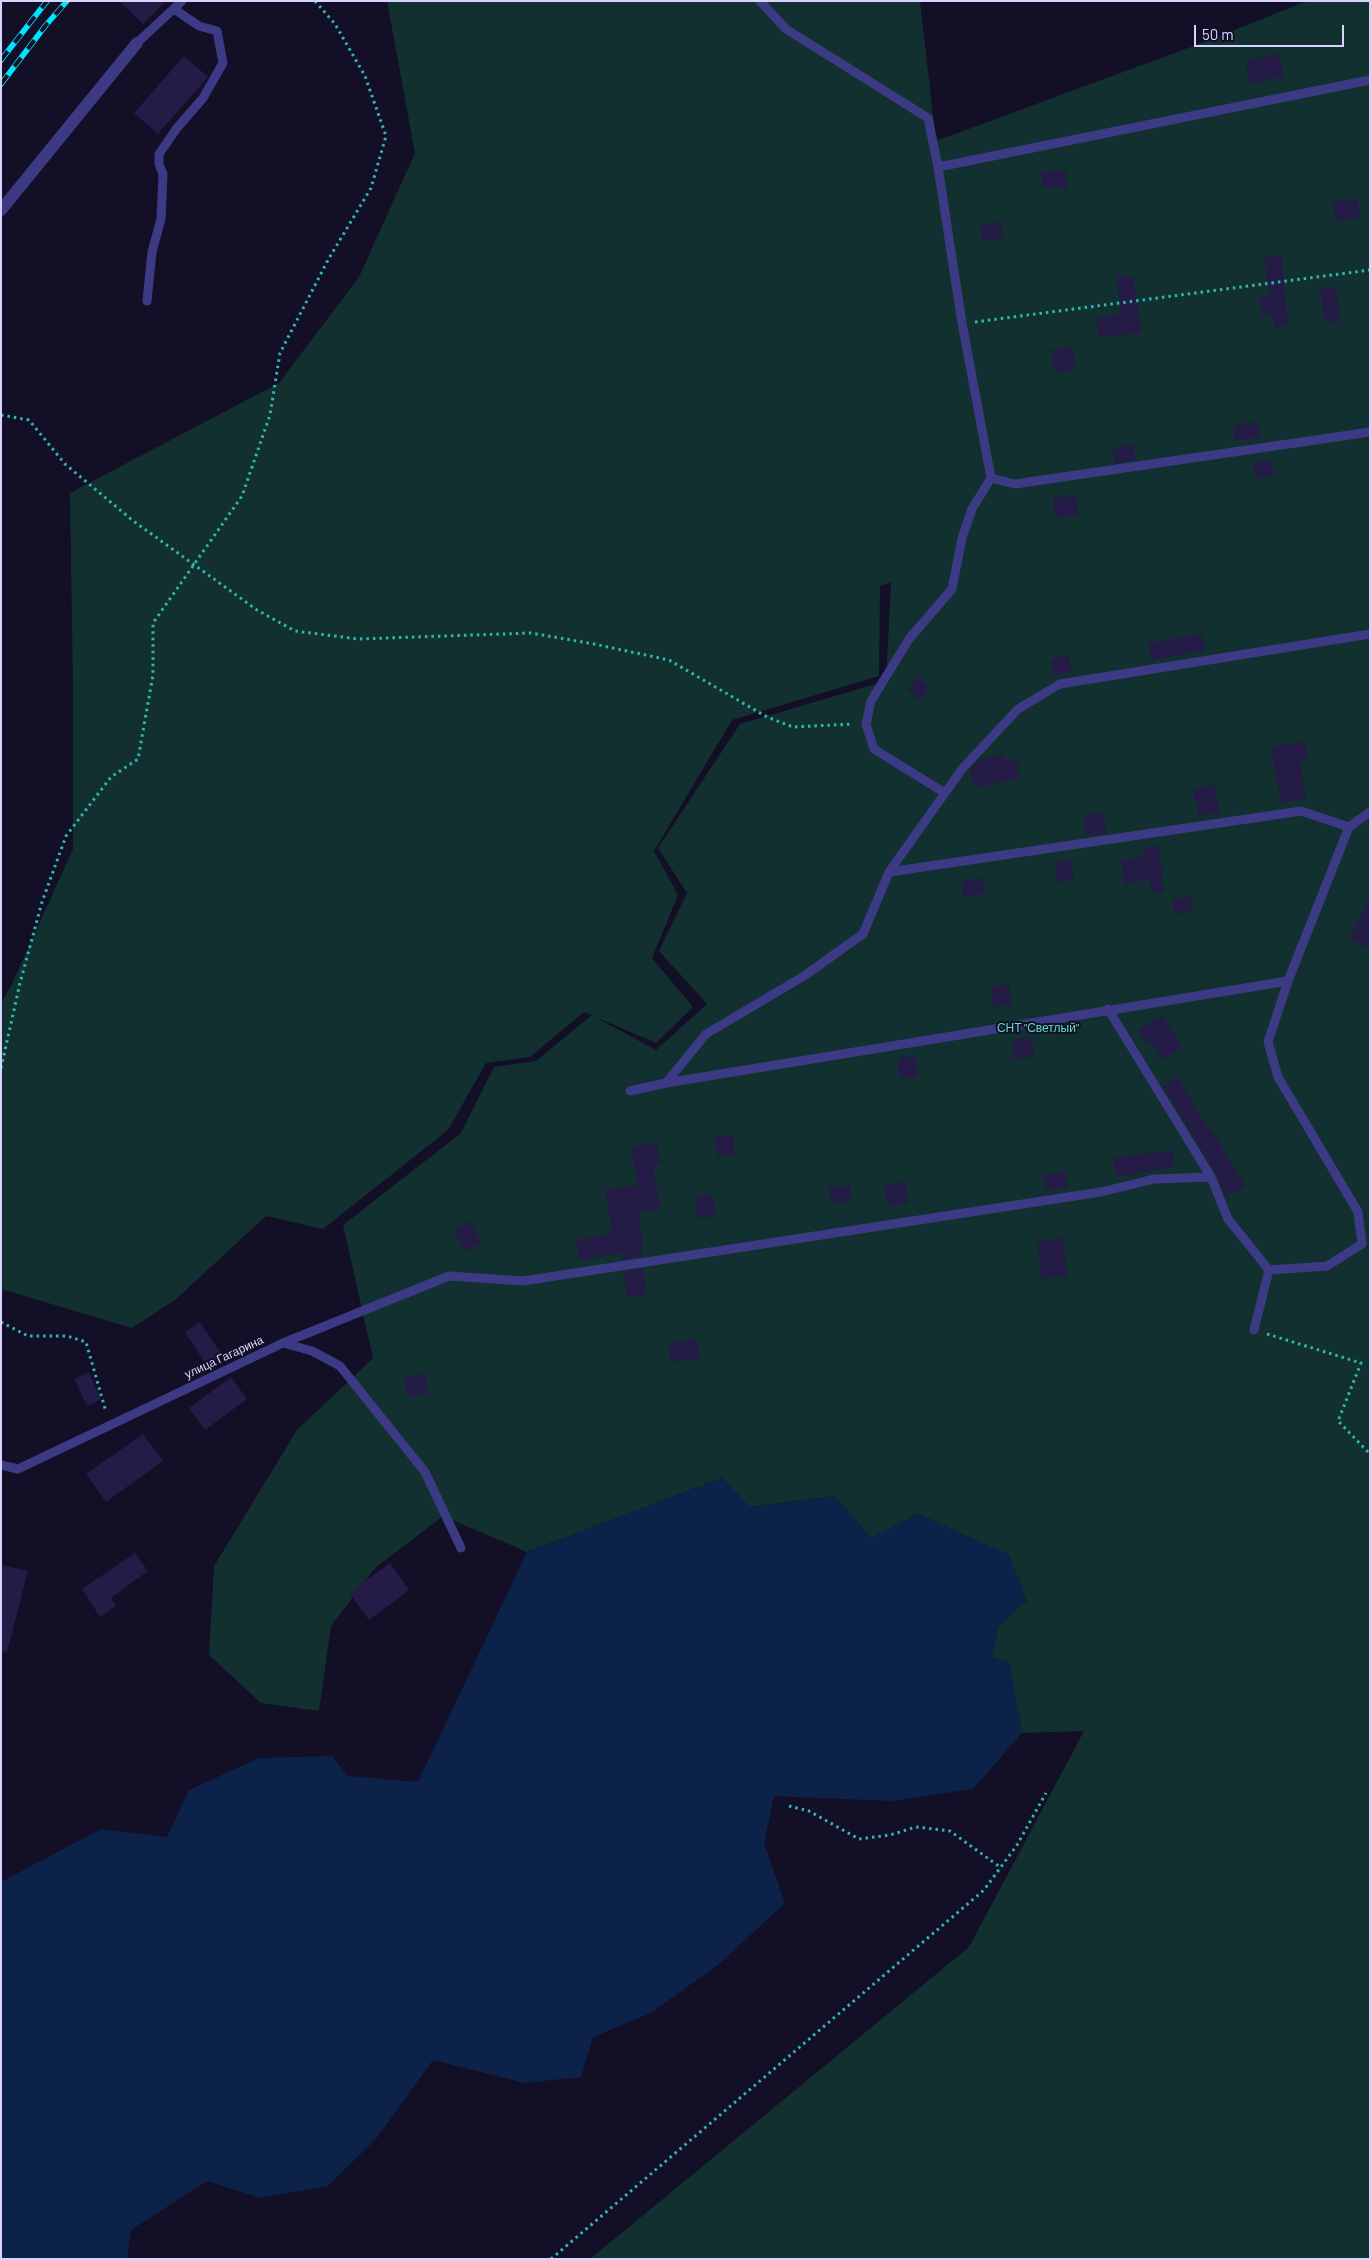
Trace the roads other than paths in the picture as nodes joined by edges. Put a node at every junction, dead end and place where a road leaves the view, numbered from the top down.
1 (182, 1) edge
2 (760, 1) edge
3 (174, 9) junction
4 (137, 43) joint
5 (1370, 80) edge
6 (938, 167) junction
7 (1, 210) edge
8 (147, 301) dead end
9 (1370, 432) edge
10 (991, 478) junction
11 (1370, 634) edge
12 (945, 793) junction
13 (1370, 812) edge
14 (1349, 827) junction
15 (890, 872) junction
16 (1288, 981) junction
17 (1108, 1009) junction
18 (666, 1083) junction
19 (630, 1092) dead end
20 (1211, 1177) junction
21 (1269, 1270) junction
22 (1254, 1330) road end
23 (283, 1343) junction
24 (1, 1465) edge
25 (461, 1548) dead end

1 - 3 lane
2 - 6 lane
3 - 4 lane
3 - 8 lane
4 - 7 street
5 - 6 lane
6 - 10 lane
9 - 10 lane
10 - 12 lane
11 - 12 lane
12 - 15 lane
13 - 14 lane
14 - 15 lane
14 - 16 lane
15 - 18 lane
16 - 17 lane
16 - 21 lane
17 - 18 lane
17 - 20 lane
18 - 19 lane
20 - 21 lane
20 - 23 lane
21 - 22 lane
23 - 24 lane, улица Гагарина
23 - 25 lane, улица Гагарина

